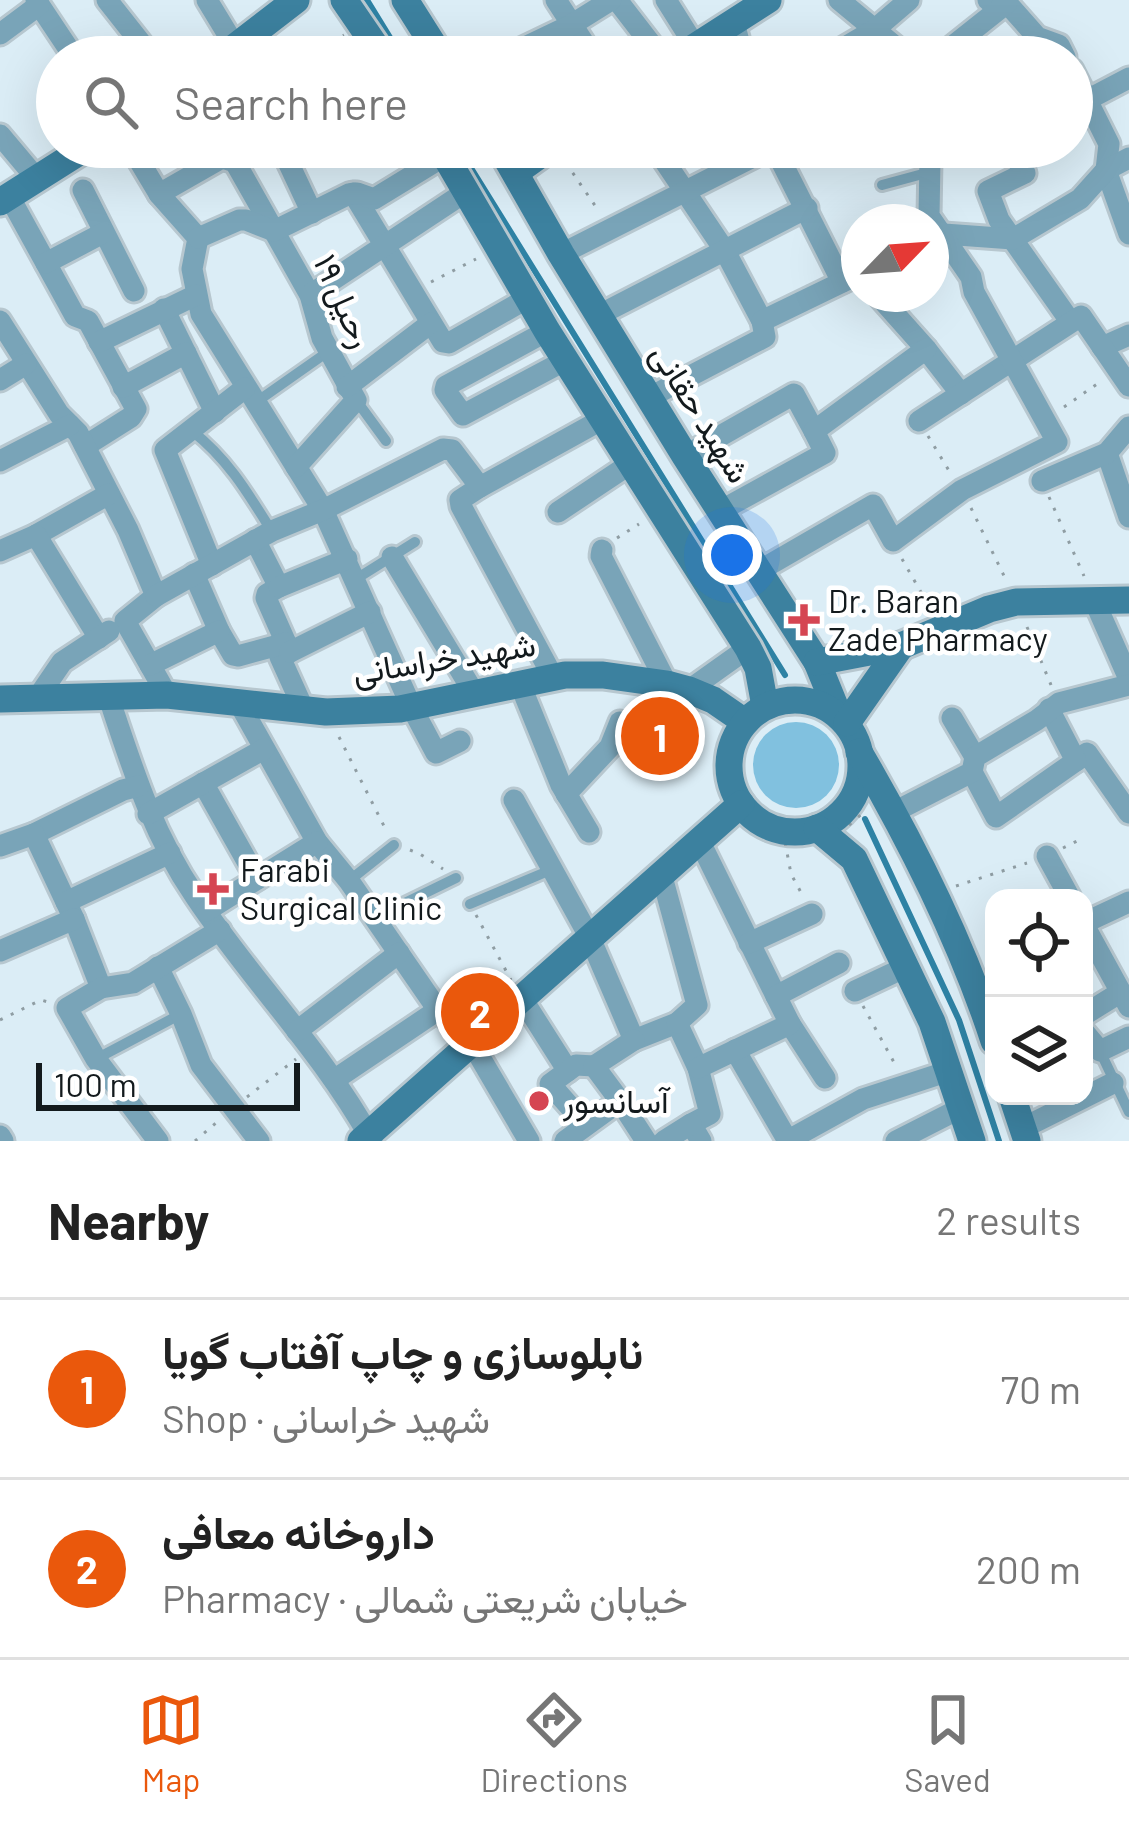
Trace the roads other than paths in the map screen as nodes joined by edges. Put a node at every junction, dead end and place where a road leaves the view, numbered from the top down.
1 (106, 0) edge
2 (207, 0) edge
3 (296, 0) edge
4 (344, 0) edge
5 (405, 0) edge
6 (556, 0) edge
7 (614, 0) edge
8 (666, 0) edge
9 (768, 0) edge
10 (839, 0) edge
11 (909, 0) edge
12 (993, 1) edge
13 (38, 3) edge
14 (734, 22) junction
15 (572, 25) junction
16 (874, 30) junction
17 (0, 34) edge
18 (60, 36) edge
19 (135, 36) edge
20 (224, 36) edge
21 (254, 36) edge
22 (369, 36) edge
23 (428, 36) edge
24 (549, 36) edge
25 (579, 36) edge
26 (644, 36) edge
27 (681, 36) edge
28 (711, 36) edge
29 (737, 36) edge
30 (864, 36) edge
31 (882, 36) edge
32 (964, 36) edge
33 (1036, 36) edge
34 (1129, 78) edge
35 (1093, 97) edge
36 (1093, 110) edge
37 (0, 135) edge
38 (1129, 158) edge
39 (54, 168) edge
40 (144, 168) edge
41 (196, 168) edge
42 (238, 168) edge
43 (291, 168) edge
44 (419, 168) edge
45 (453, 168) edge
46 (513, 168) edge
47 (526, 168) edge
48 (669, 168) edge
49 (733, 168) edge
50 (785, 168) edge
51 (911, 168) edge
52 (927, 168) edge
53 (1022, 168) edge
54 (1106, 170) junction
55 (516, 172) junction
56 (37, 179) junction
57 (882, 185) dead end
58 (83, 190) dead end
59 (467, 191) junction
60 (686, 192) junction
61 (353, 193) junction
62 (159, 194) junction
63 (4, 199) edge
64 (929, 204) edge
65 (807, 208) junction
66 (312, 213) junction
67 (274, 231) junction
68 (104, 232) junction
69 (1129, 234) edge
70 (949, 237) edge
71 (198, 238) junction
72 (1012, 239) junction
73 (386, 245) junction
74 (725, 251) junction
75 (949, 251) edge
76 (561, 254) junction
77 (46, 263) junction
78 (841, 263) edge
79 (841, 282) edge
80 (134, 291) dead end
81 (196, 295) junction
82 (310, 295) junction
83 (528, 298) junction
84 (164, 309) junction
85 (893, 312) edge
86 (599, 315) junction
87 (0, 321) edge
88 (762, 321) junction
89 (1070, 321) junction
90 (547, 331) junction
91 (437, 332) junction
92 (1129, 335) edge
93 (99, 342) junction
94 (1102, 346) junction
95 (926, 349) junction
96 (329, 351) junction
97 (186, 353) junction
98 (1013, 359) junction
99 (566, 360) junction
100 (26, 364) junction
101 (1123, 378) edge
102 (0, 380) edge
103 (123, 387) junction
104 (351, 393) junction
105 (961, 394) junction
106 (250, 395) junction
107 (650, 397) junction
108 (215, 412) junction
109 (601, 420) junction
110 (920, 421) dead end
111 (70, 424) junction
112 (1129, 427) edge
113 (814, 430) junction
114 (192, 431) junction
115 (386, 441) dead end
116 (85, 446) junction
117 (1107, 453) junction
118 (685, 456) junction
119 (0, 461) edge
120 (630, 464) junction
121 (296, 467) junction
122 (1042, 481) road end
123 (480, 487) junction
124 (109, 494) junction
125 (323, 510) junction
126 (719, 511) junction
127 (558, 512) dead end
128 (1129, 517) edge
129 (36, 535) junction
130 (264, 536) junction
131 (416, 542) dead end
132 (678, 542) junction
133 (602, 550) road end
134 (0, 551) edge
135 (392, 557) junction
136 (351, 569) junction
137 (203, 570) junction
138 (757, 572) junction
139 (279, 587) junction
140 (157, 596) junction
141 (1094, 600) junction
142 (1129, 600) edge
143 (370, 612) junction
144 (125, 621) junction
145 (220, 631) junction
146 (99, 638) junction
147 (901, 646) junction
148 (288, 648) junction
149 (748, 648) junction
150 (817, 662) junction
151 (150, 664) junction
152 (553, 677) junction
153 (1129, 682) edge
154 (520, 684) junction
155 (678, 687) junction
156 (474, 693) junction
157 (167, 694) junction
158 (108, 695) junction
159 (0, 697) edge
160 (38, 697) junction
161 (239, 703) junction
162 (411, 706) junction
163 (1054, 706) junction
164 (315, 711) junction
165 (755, 714) junction
166 (952, 718) dead end
167 (843, 720) junction
168 (620, 722) dead end
169 (460, 741) dead end
170 (264, 749) junction
171 (859, 752) junction
172 (1076, 761) junction
173 (973, 765) junction
174 (203, 783) junction
175 (139, 786) junction
176 (566, 794) junction
177 (514, 800) dead end
178 (741, 804) junction
179 (889, 804) junction
180 (1129, 813) edge
181 (148, 814) junction
182 (589, 832) dead end
183 (34, 834) junction
184 (824, 834) junction
185 (699, 839) junction
186 (317, 842) junction
187 (394, 845) road end
188 (0, 846) edge
189 (170, 853) junction
190 (1047, 856) road end
191 (553, 869) junction
192 (661, 873) junction
193 (456, 878) road end
194 (257, 879) junction
195 (349, 881) junction
196 (1065, 889) edge
197 (1129, 902) edge
198 (470, 904) road end
199 (70, 911) junction
200 (812, 914) dead end
201 (374, 918) junction
202 (1093, 920) edge
203 (213, 921) junction
204 (590, 938) junction
205 (1093, 941) edge
206 (749, 943) junction
207 (956, 946) junction
208 (0, 951) edge
209 (399, 953) junction
210 (839, 963) dead end
211 (158, 967) junction
212 (907, 969) junction
213 (101, 988) junction
214 (855, 991) dead end
215 (776, 996) junction
216 (521, 998) junction
217 (1125, 1000) edge
218 (437, 1010) junction
219 (1093, 1012) edge
220 (985, 1013) edge
221 (182, 1014) junction
222 (677, 1022) junction
223 (790, 1024) junction
224 (1129, 1037) edge
225 (303, 1040) junction
226 (634, 1040) junction
227 (471, 1042) junction
228 (1093, 1043) edge
229 (735, 1050) junction
230 (1100, 1051) junction
231 (96, 1059) junction
232 (594, 1066) junction
233 (698, 1068) junction
234 (568, 1071) junction
235 (949, 1071) junction
236 (825, 1078) dead end
237 (334, 1080) junction
238 (1114, 1083) junction
239 (620, 1101) junction
240 (1015, 1105) edge
241 (961, 1108) junction
242 (1129, 1112) edge
243 (586, 1125) junction
244 (696, 1132) edge
245 (1025, 1134) edge
246 (368, 1139) edge
247 (158, 1141) edge
248 (259, 1141) edge
249 (529, 1141) edge
250 (565, 1141) edge
251 (646, 1141) edge
252 (664, 1141) edge
253 (788, 1141) edge
254 (896, 1141) edge
255 (972, 1141) edge

1 - 19 street
2 - 20 street
3 - 21 main road
4 - 22 main road
5 - 23 main road
6 - 15 street
7 - 15 street
7 - 26 street
8 - 27 street
9 - 14 main road
10 - 16 street
11 - 16 street
12 - 32 street
12 - 33 street
13 - 17 street
13 - 18 street
14 - 28 main road
14 - 29 street
15 - 24 street
15 - 25 street
16 - 30 street
16 - 31 street
34 - 35 street
36 - 54 street
37 - 56 street
38 - 54 street
39 - 56 main road
40 - 62 street
41 - 62 street, رحیل ۱۹
42 - 67 street, رحیل ۱۹
43 - 66 street
44 - 61 street
45 - 59 main road
46 - 55 main road, شهید حقانی
47 - 55 main road
48 - 60 street
49 - 60 street
50 - 65 street
51 - 57 lane
52 - 64 street
53 - 72 street
54 - 69 street
54 - 72 street
55 - 76 main road, شهید حقانی
56 - 63 main road
58 - 68 street
59 - 73 street
59 - 83 main road
60 - 74 street
60 - 76 street
61 - 66 street
61 - 73 street
62 - 71 street
63 - 77 street
65 - 74 street
65 - 78 street
66 - 67 street
67 - 71 street
67 - 82 street, رحیل ۱۹
68 - 77 street
68 - 80 street
70 - 72 street
71 - 81 street
72 - 89 street
73 - 82 street
73 - 91 street
74 - 86 street
74 - 88 street
75 - 98 street
76 - 86 main road, شهید حقانی
77 - 93 street
79 - 88 street
81 - 84 street
81 - 106 street
82 - 96 street, رحیل ۱۹
83 - 90 main road
83 - 91 street
84 - 93 street
84 - 97 street
85 - 95 street
86 - 107 main road, شهید حقانی
87 - 100 street
88 - 107 street
89 - 94 street
89 - 98 street
90 - 99 main road
90 - 99 street
91 - 104 street
92 - 94 street
93 - 103 street
94 - 101 street
95 - 105 street
95 - 113 street
96 - 104 street, رحیل ۱۹
96 - 106 lane
97 - 103 street
97 - 108 street
98 - 105 street
98 - 138 street
99 - 109 main road
100 - 102 street
100 - 111 street
103 - 116 street
104 - 115 lane
104 - 121 street, رحیل ۱۹
105 - 110 street
106 - 108 street
106 - 121 street
107 - 118 main road, شهید حقانی
108 - 114 street
109 - 120 main road
109 - 123 street
111 - 116 street
111 - 119 street
112 - 117 street
113 - 118 street
113 - 126 street
114 - 130 lane
114 - 137 street
116 - 124 street
117 - 122 street
117 - 128 street
118 - 126 main road, شهید حقانی
120 - 127 street
120 - 132 main road
121 - 125 street
123 - 125 street
123 - 152 street
124 - 129 street
124 - 140 street
125 - 130 street
125 - 136 street
126 - 132 main road
126 - 138 main road, شهید حقانی
129 - 134 street
129 - 146 street
130 - 137 street
130 - 139 street
131 - 135 lane
132 - 149 main road
133 - 155 street
135 - 136 lane
135 - 156 street
136 - 139 street
136 - 143 street
137 - 140 street
137 - 145 street
138 - 150 main road, شهید حقانی
139 - 148 street
140 - 144 street
141 - 142 main road
141 - 147 main road
141 - 153 street
143 - 148 street
143 - 162 street
144 - 146 street
144 - 151 street
145 - 148 street
145 - 151 street
146 - 160 street
147 - 150 main road
147 - 167 main road
148 - 164 street
149 - 155 street
149 - 165 main road
150 - 167 main road, شهید حقانی
151 - 157 street
152 - 154 main road, شهید خراسانی
152 - 155 main road, شهید خراسانی
153 - 163 street
154 - 156 main road, شهید خراسانی
154 - 176 street
155 - 165 main road, شهید خراسانی
156 - 162 main road, شهید خراسانی
157 - 158 main road, شهید خراسانی
157 - 161 main road, شهید خراسانی
158 - 160 main road, شهید خراسانی
158 - 175 street
159 - 160 main road, شهید خراسانی
161 - 164 main road, شهید خراسانی
161 - 170 street
162 - 164 main road, شهید خراسانی
162 - 169 street
163 - 172 street
163 - 173 street
165 - 167 main road
165 - 178 main road
166 - 173 street
167 - 171 main road
168 - 176 street
170 - 174 street
170 - 186 street
171 - 179 main road
171 - 184 main road
172 - 173 street
172 - 180 street
173 - 179 street
174 - 181 street
174 - 194 street
175 - 181 street
175 - 183 street
176 - 182 street
177 - 191 street
178 - 184 main road
178 - 185 main road
179 - 207 main road
181 - 189 street
183 - 188 street
183 - 199 street
184 - 212 main road
185 - 192 main road
185 - 206 street
186 - 194 street
186 - 195 street
187 - 195 lane
189 - 199 street
189 - 203 street
190 - 196 street
191 - 198 lane
191 - 204 street
192 - 204 main road
192 - 222 street
193 - 201 lane
194 - 203 street
195 - 201 street
197 - 202 street
199 - 208 street
199 - 213 street
200 - 206 street
201 - 209 street
203 - 211 street
203 - 225 street
204 - 216 main road
204 - 226 street
205 - 217 street
206 - 215 street
207 - 212 main road
207 - 220 main road
209 - 218 street
209 - 225 street
210 - 215 street
211 - 213 street
211 - 221 street
212 - 214 street
212 - 235 main road
213 - 231 street
215 - 223 street
216 - 227 main road
216 - 234 street
217 - 219 street
218 - 227 street
218 - 237 street
221 - 231 lane
221 - 248 street
222 - 226 street
222 - 233 street
223 - 229 street
223 - 236 street
224 - 230 street
225 - 237 street
226 - 232 street
227 - 246 main road
227 - 249 street
228 - 230 street
229 - 233 street
229 - 253 street
230 - 238 lane
231 - 247 street
232 - 234 street
232 - 239 street
233 - 244 street
234 - 243 street
235 - 241 main road
235 - 253 street
237 - 246 street
238 - 242 lane
238 - 245 street
239 - 243 street
239 - 251 street
240 - 245 main road
241 - 254 street
241 - 255 main road
243 - 250 street
244 - 252 street

